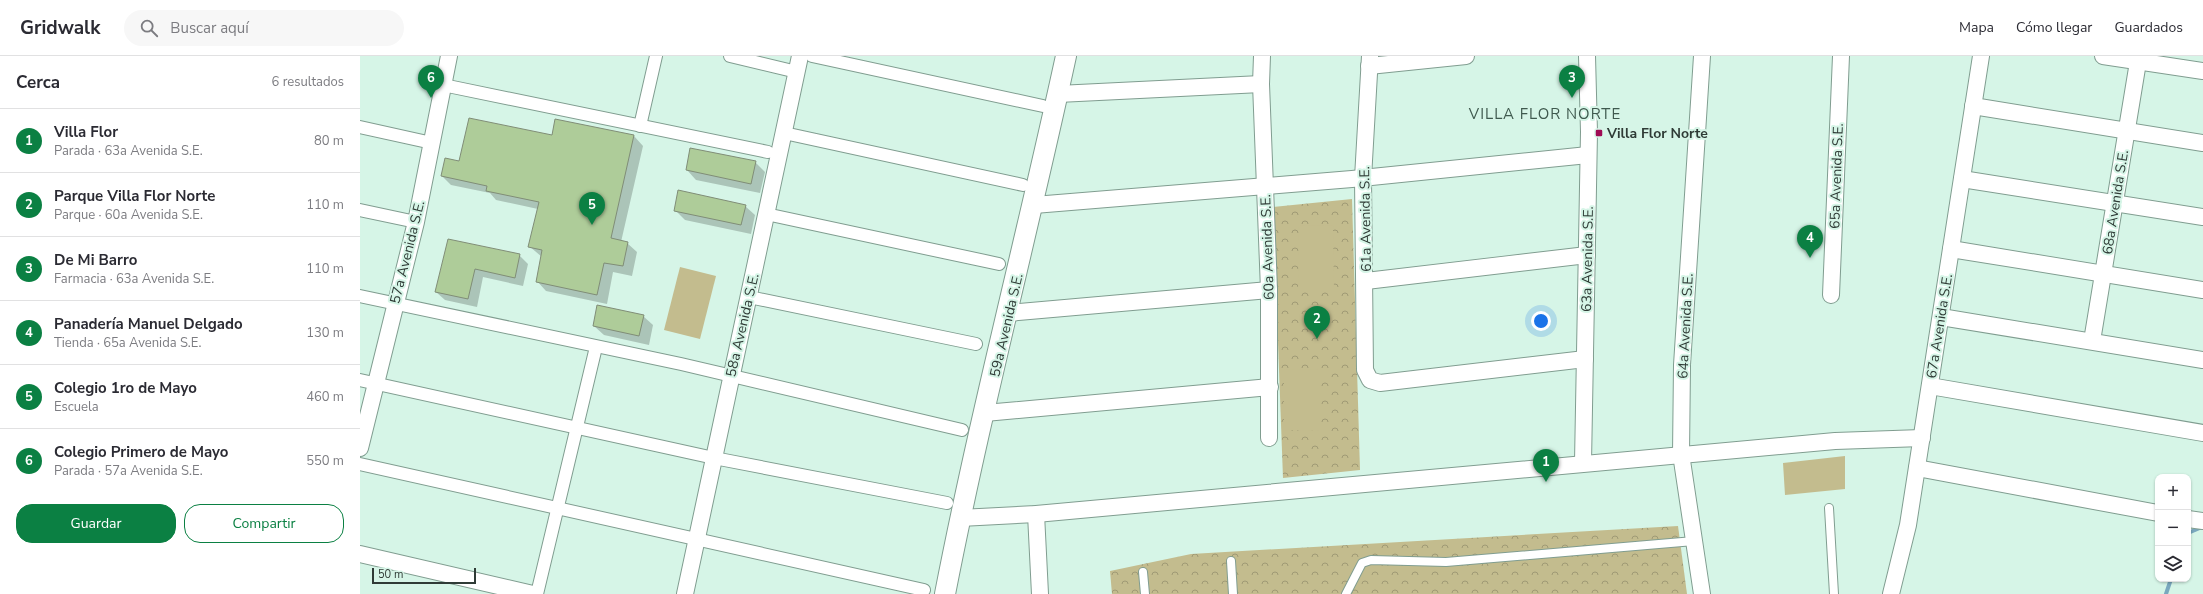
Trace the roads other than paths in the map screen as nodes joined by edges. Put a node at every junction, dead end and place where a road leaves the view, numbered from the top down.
1 (449, 56) edge
2 (656, 56) edge
3 (730, 56) edge
4 (800, 56) edge
5 (812, 56) edge
6 (1066, 56) edge
7 (1262, 56) edge
8 (1466, 56) edge
9 (1587, 56) edge
10 (1702, 56) edge
11 (1841, 56) edge
12 (1981, 56) edge
13 (2103, 56) edge
14 (1370, 61) edge
15 (2138, 62) junction
16 (797, 72) junction
17 (2203, 72) edge
18 (1261, 84) junction
19 (443, 85) junction
20 (1050, 100) junction
21 (1974, 106) junction
22 (640, 126) junction
23 (360, 128) edge
24 (2126, 131) junction
25 (784, 133) junction
26 (432, 143) junction
27 (2203, 143) edge
28 (768, 152) dead end
29 (1588, 155) junction
30 (1363, 178) junction
31 (1962, 179) junction
32 (1023, 185) dead end
33 (1264, 187) junction
34 (2115, 204) junction
35 (1034, 205) junction
36 (360, 210) edge
37 (766, 214) junction
38 (2203, 217) edge
39 (416, 222) junction
40 (1951, 249) junction
41 (1587, 255) junction
42 (998, 264) dead end
43 (2103, 273) junction
44 (1366, 281) junction
45 (1269, 290) junction
46 (2203, 290) edge
47 (1831, 295) dead end
48 (360, 296) edge
49 (749, 297) junction
50 (395, 303) junction
51 (1008, 313) junction
52 (1941, 317) junction
53 (2092, 342) junction
54 (976, 344) dead end
55 (596, 347) junction
56 (1585, 359) junction
57 (2203, 360) edge
58 (730, 377) junction
59 (360, 380) edge
60 (376, 384) junction
61 (1930, 386) junction
62 (1270, 387) junction
63 (985, 413) junction
64 (578, 428) junction
65 (962, 430) dead end
66 (2203, 433) edge
67 (1269, 438) dead end
68 (1922, 438) junction
69 (360, 448) edge
70 (1681, 454) junction
71 (714, 458) junction
72 (1583, 463) junction
73 (360, 464) edge
74 (1917, 468) junction
75 (947, 503) dead end
76 (1829, 508) dead end
77 (559, 509) junction
78 (2155, 512) edge
79 (1036, 514) junction
80 (960, 518) junction
81 (696, 541) junction
82 (1694, 541) junction
83 (360, 554) edge
84 (1231, 561) dead end
85 (1144, 572) dead end
86 (924, 590) dead end
87 (534, 594) edge
88 (537, 594) edge
89 (685, 594) edge
90 (945, 594) edge
91 (1040, 594) edge
92 (1145, 594) edge
93 (1233, 594) edge
94 (1346, 594) edge
95 (1702, 594) edge
96 (1834, 594) edge
97 (1891, 594) edge

1 - 19 street, 57a Avenida S.E.
2 - 22 street
3 - 16 street
4 - 16 street, 58a Avenida S.E.
5 - 20 street
6 - 20 street, 59a Avenida S.E.
7 - 18 street, 60a Avenida S.E.
8 - 14 street
9 - 29 street, 63a Avenida S.E.
10 - 70 street, 64a Avenida S.E.
11 - 47 street, 65a Avenida S.E.
12 - 21 street, 67a Avenida S.E.
13 - 15 street
14 - 30 street, 61a Avenida S.E.
15 - 17 street
15 - 24 street, 68a Avenida S.E.
16 - 25 street, 58a Avenida S.E.
18 - 20 street
18 - 33 street, 60a Avenida S.E.
19 - 22 street
19 - 26 street, 57a Avenida S.E.
20 - 35 street, 59a Avenida S.E.
21 - 24 street
21 - 31 street, 67a Avenida S.E.
22 - 28 street
23 - 26 street
24 - 27 street
24 - 34 street, 68a Avenida S.E.
25 - 32 street
25 - 37 street, 58a Avenida S.E.
26 - 39 street, 57a Avenida S.E.
29 - 30 street
29 - 41 street, 63a Avenida S.E.
30 - 33 street
30 - 44 street, 61a Avenida S.E.
31 - 34 street
31 - 40 street, 67a Avenida S.E.
33 - 35 street
33 - 45 street, 60a Avenida S.E.
34 - 38 street
34 - 43 street, 68a Avenida S.E.
35 - 51 street, 59a Avenida S.E.
36 - 39 street
37 - 42 street
37 - 49 street, 58a Avenida S.E.
39 - 50 street, 57a Avenida S.E.
40 - 43 street
40 - 52 street, 67a Avenida S.E.
41 - 44 street
41 - 56 street, 63a Avenida S.E.
43 - 46 street
43 - 53 street, 68a Avenida S.E.
44 - 56 street, 61a Avenida S.E.
45 - 51 street
45 - 62 street, 60a Avenida S.E.
48 - 50 street
49 - 54 street
49 - 58 street, 58a Avenida S.E.
50 - 55 street
50 - 60 street, 57a Avenida S.E.
51 - 63 street, 59a Avenida S.E.
52 - 53 street
52 - 61 street, 67a Avenida S.E.
53 - 57 street
55 - 58 street
55 - 64 street
56 - 72 street, 63a Avenida S.E.
58 - 65 street
58 - 71 street, 58a Avenida S.E.
59 - 60 street
60 - 64 street
60 - 69 street, 57a Avenida S.E.
61 - 66 street
61 - 68 street, 67a Avenida S.E.
62 - 63 street
62 - 67 street, 60a Avenida S.E.
63 - 80 street, 59a Avenida S.E.
64 - 71 street
64 - 77 street
68 - 70 street
68 - 74 street, 67a Avenida S.E.
70 - 72 street
70 - 82 street, 64a Avenida S.E.
71 - 75 street
71 - 81 street, 58a Avenida S.E.
72 - 79 street
73 - 77 street
74 - 78 street
74 - 97 street, 67a Avenida S.E.
76 - 96 lane
77 - 81 street
77 - 88 street
79 - 80 street
79 - 91 street
80 - 90 street, 59a Avenida S.E.
81 - 86 street
81 - 89 street, 58a Avenida S.E.
82 - 94 lane
82 - 95 street, 64a Avenida S.E.
83 - 87 street
84 - 93 lane
85 - 92 lane

